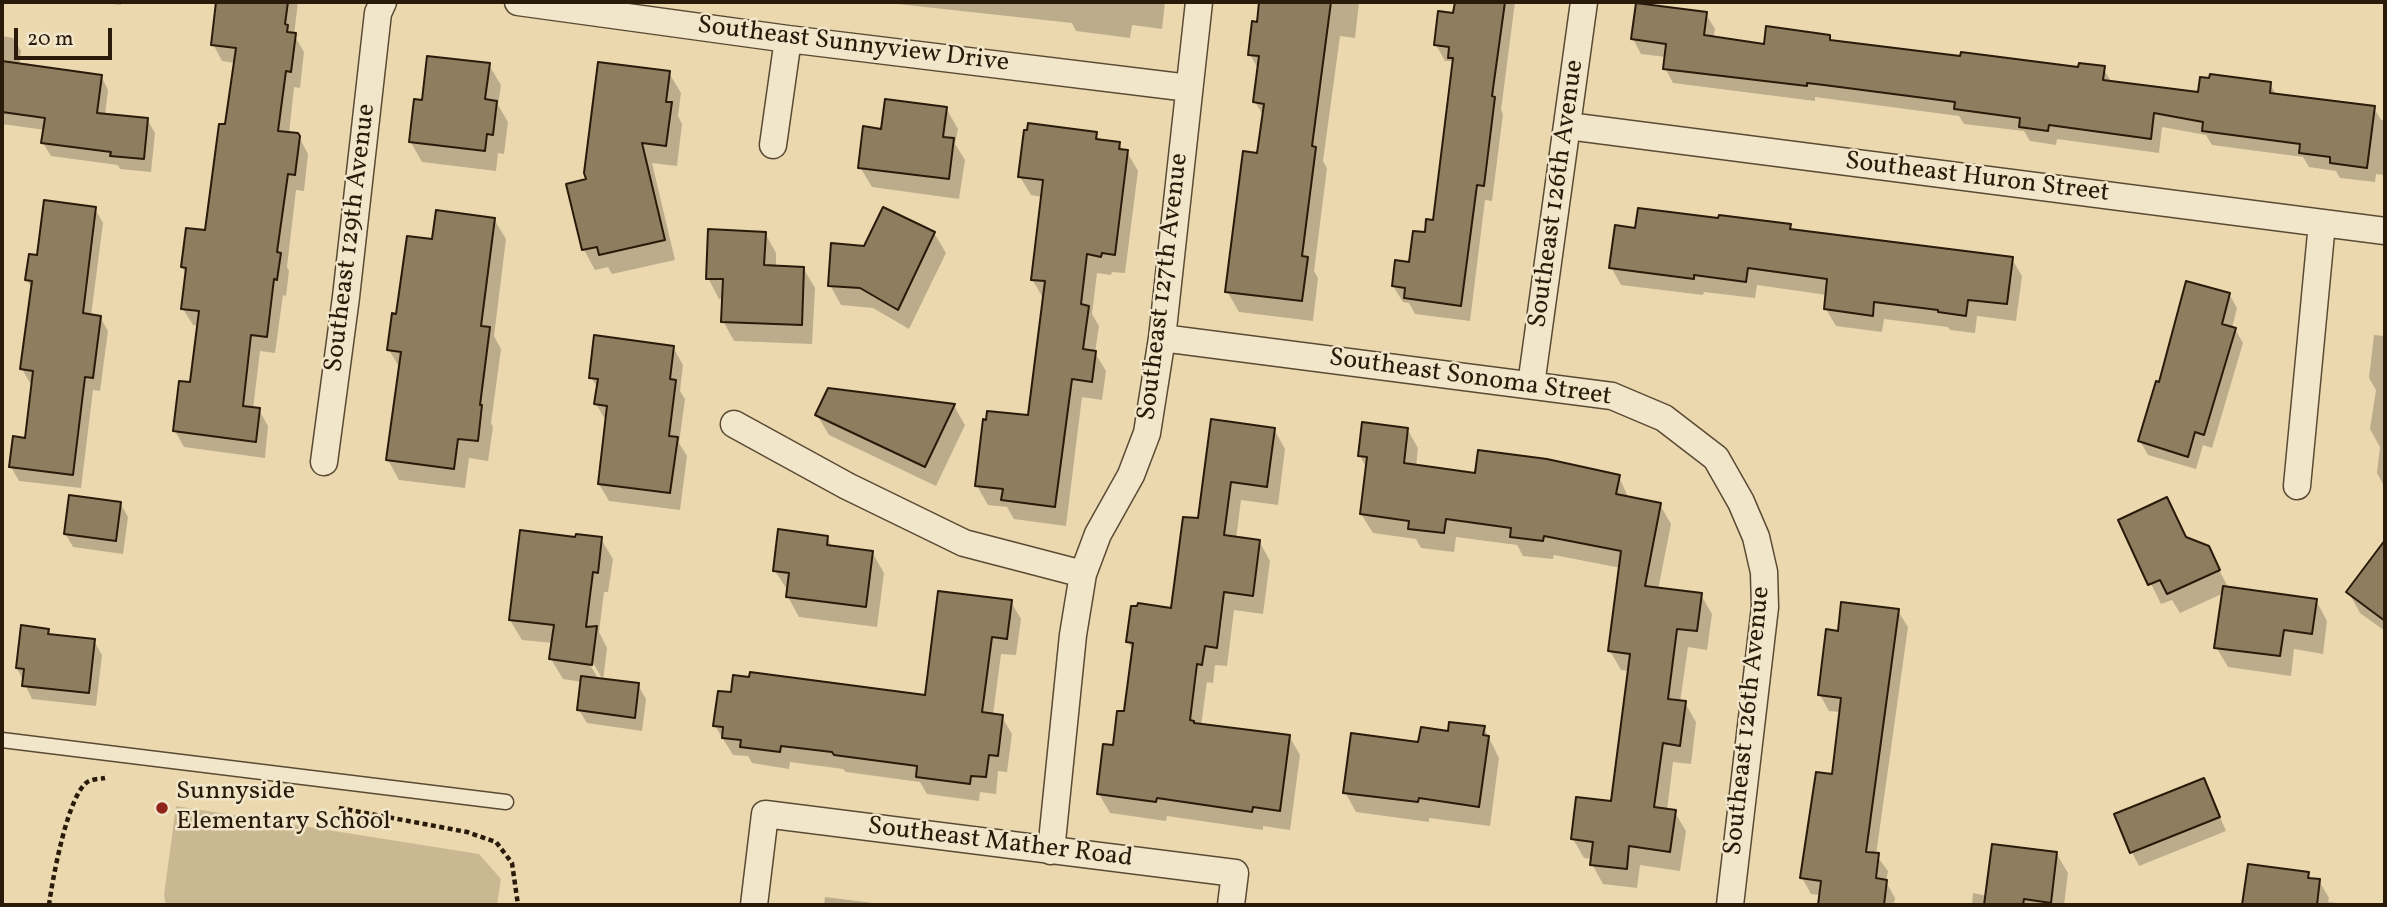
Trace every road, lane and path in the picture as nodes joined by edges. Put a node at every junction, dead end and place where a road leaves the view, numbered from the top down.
1 (517, 2) edge
2 (1199, 2) edge
3 (1584, 2) edge
4 (381, 7) edge
5 (788, 39) junction
6 (1189, 88) junction
7 (1568, 126) junction
8 (773, 145) dead end
9 (2322, 223) junction
10 (2385, 231) edge
11 (1162, 338) junction
12 (1531, 385) junction
13 (734, 424) dead end
14 (324, 462) dead end
15 (2297, 486) dead end
16 (1756, 537) joint
17 (1083, 574) junction
18 (2, 740) edge
19 (105, 778) dead end
20 (506, 802) dead end
21 (337, 808) dead end
22 (1051, 851) junction
23 (49, 905) edge
24 (518, 905) edge
25 (754, 905) edge
26 (1231, 905) edge
27 (1730, 905) edge

1 - 5 street, Southeast Sunnyview Drive
2 - 6 street, Southeast 127th Avenue
3 - 7 street, Southeast 126th Avenue
4 - 14 street, Southeast 129th Avenue
5 - 6 street, Southeast Sunnyview Drive
5 - 8 street
6 - 11 street, Southeast 127th Avenue
7 - 9 street, Southeast Huron Street
7 - 12 street, Southeast 126th Avenue
9 - 10 street, Southeast Huron Street
9 - 15 street
11 - 12 street, Southeast Sonoma Street
11 - 17 street, Southeast 127th Avenue
12 - 16 street, Southeast Sonoma Street
13 - 17 street
16 - 27 street, Southeast 126th Avenue
17 - 22 street, Southeast 127th Avenue
18 - 20 lane
19 - 23 path
21 - 24 path
22 - 25 street, Southeast Mather Road
22 - 26 street, Southeast Mather Road

